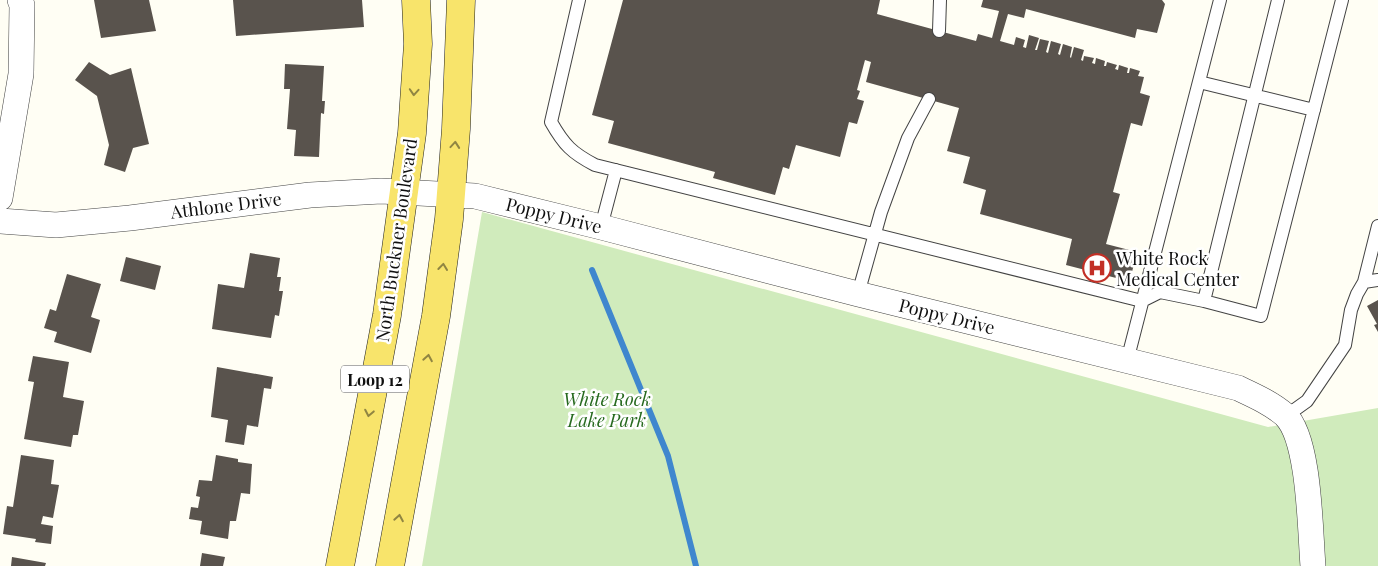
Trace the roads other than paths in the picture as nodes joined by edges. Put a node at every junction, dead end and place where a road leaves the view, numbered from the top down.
1 (20, 0) edge
2 (416, 0) edge
3 (461, 0) edge
4 (579, 0) edge
5 (940, 0) edge
6 (1220, 0) edge
7 (1278, 0) edge
8 (1342, 0) edge
9 (939, 31) dead end
10 (1199, 82) junction
11 (1255, 95) junction
12 (929, 99) dead end
13 (1314, 110) junction
14 (616, 170) junction
15 (403, 192) junction
16 (452, 194) junction
17 (0, 198) edge
18 (0, 221) edge
19 (1378, 226) edge
20 (601, 227) junction
21 (875, 234) junction
22 (1378, 280) edge
23 (1364, 282) junction
24 (858, 294) junction
25 (1142, 301) junction
26 (1204, 301) junction
27 (1127, 361) junction
28 (1286, 416) junction
29 (340, 566) edge
30 (390, 566) edge
31 (1313, 566) edge

1 - 17 street
2 -> 15 main road, North Buckner Boulevard / Loop 12
16 -> 3 main road, Loop 12
4 - 14 lane
5 - 9 lane
6 - 10 lane
7 - 11 lane
8 - 13 lane
10 - 11 lane
10 - 25 lane
11 - 13 lane
11 - 26 lane
12 - 21 lane
13 - 26 lane
14 - 20 lane
14 - 21 lane
15 - 16 street, Athlone Drive
15 - 18 street, Athlone Drive
15 -> 29 main road, North Buckner Boulevard / Loop 12
16 - 20 street, Poppy Drive
30 -> 16 main road, Loop 12
19 - 23 lane
20 - 24 street, Poppy Drive
21 - 24 lane
21 - 25 lane
22 - 23 lane
23 - 28 lane
24 - 27 street, Poppy Drive
25 - 26 lane
25 - 27 lane
27 - 28 street, Poppy Drive
28 - 31 street, Poppy Drive

